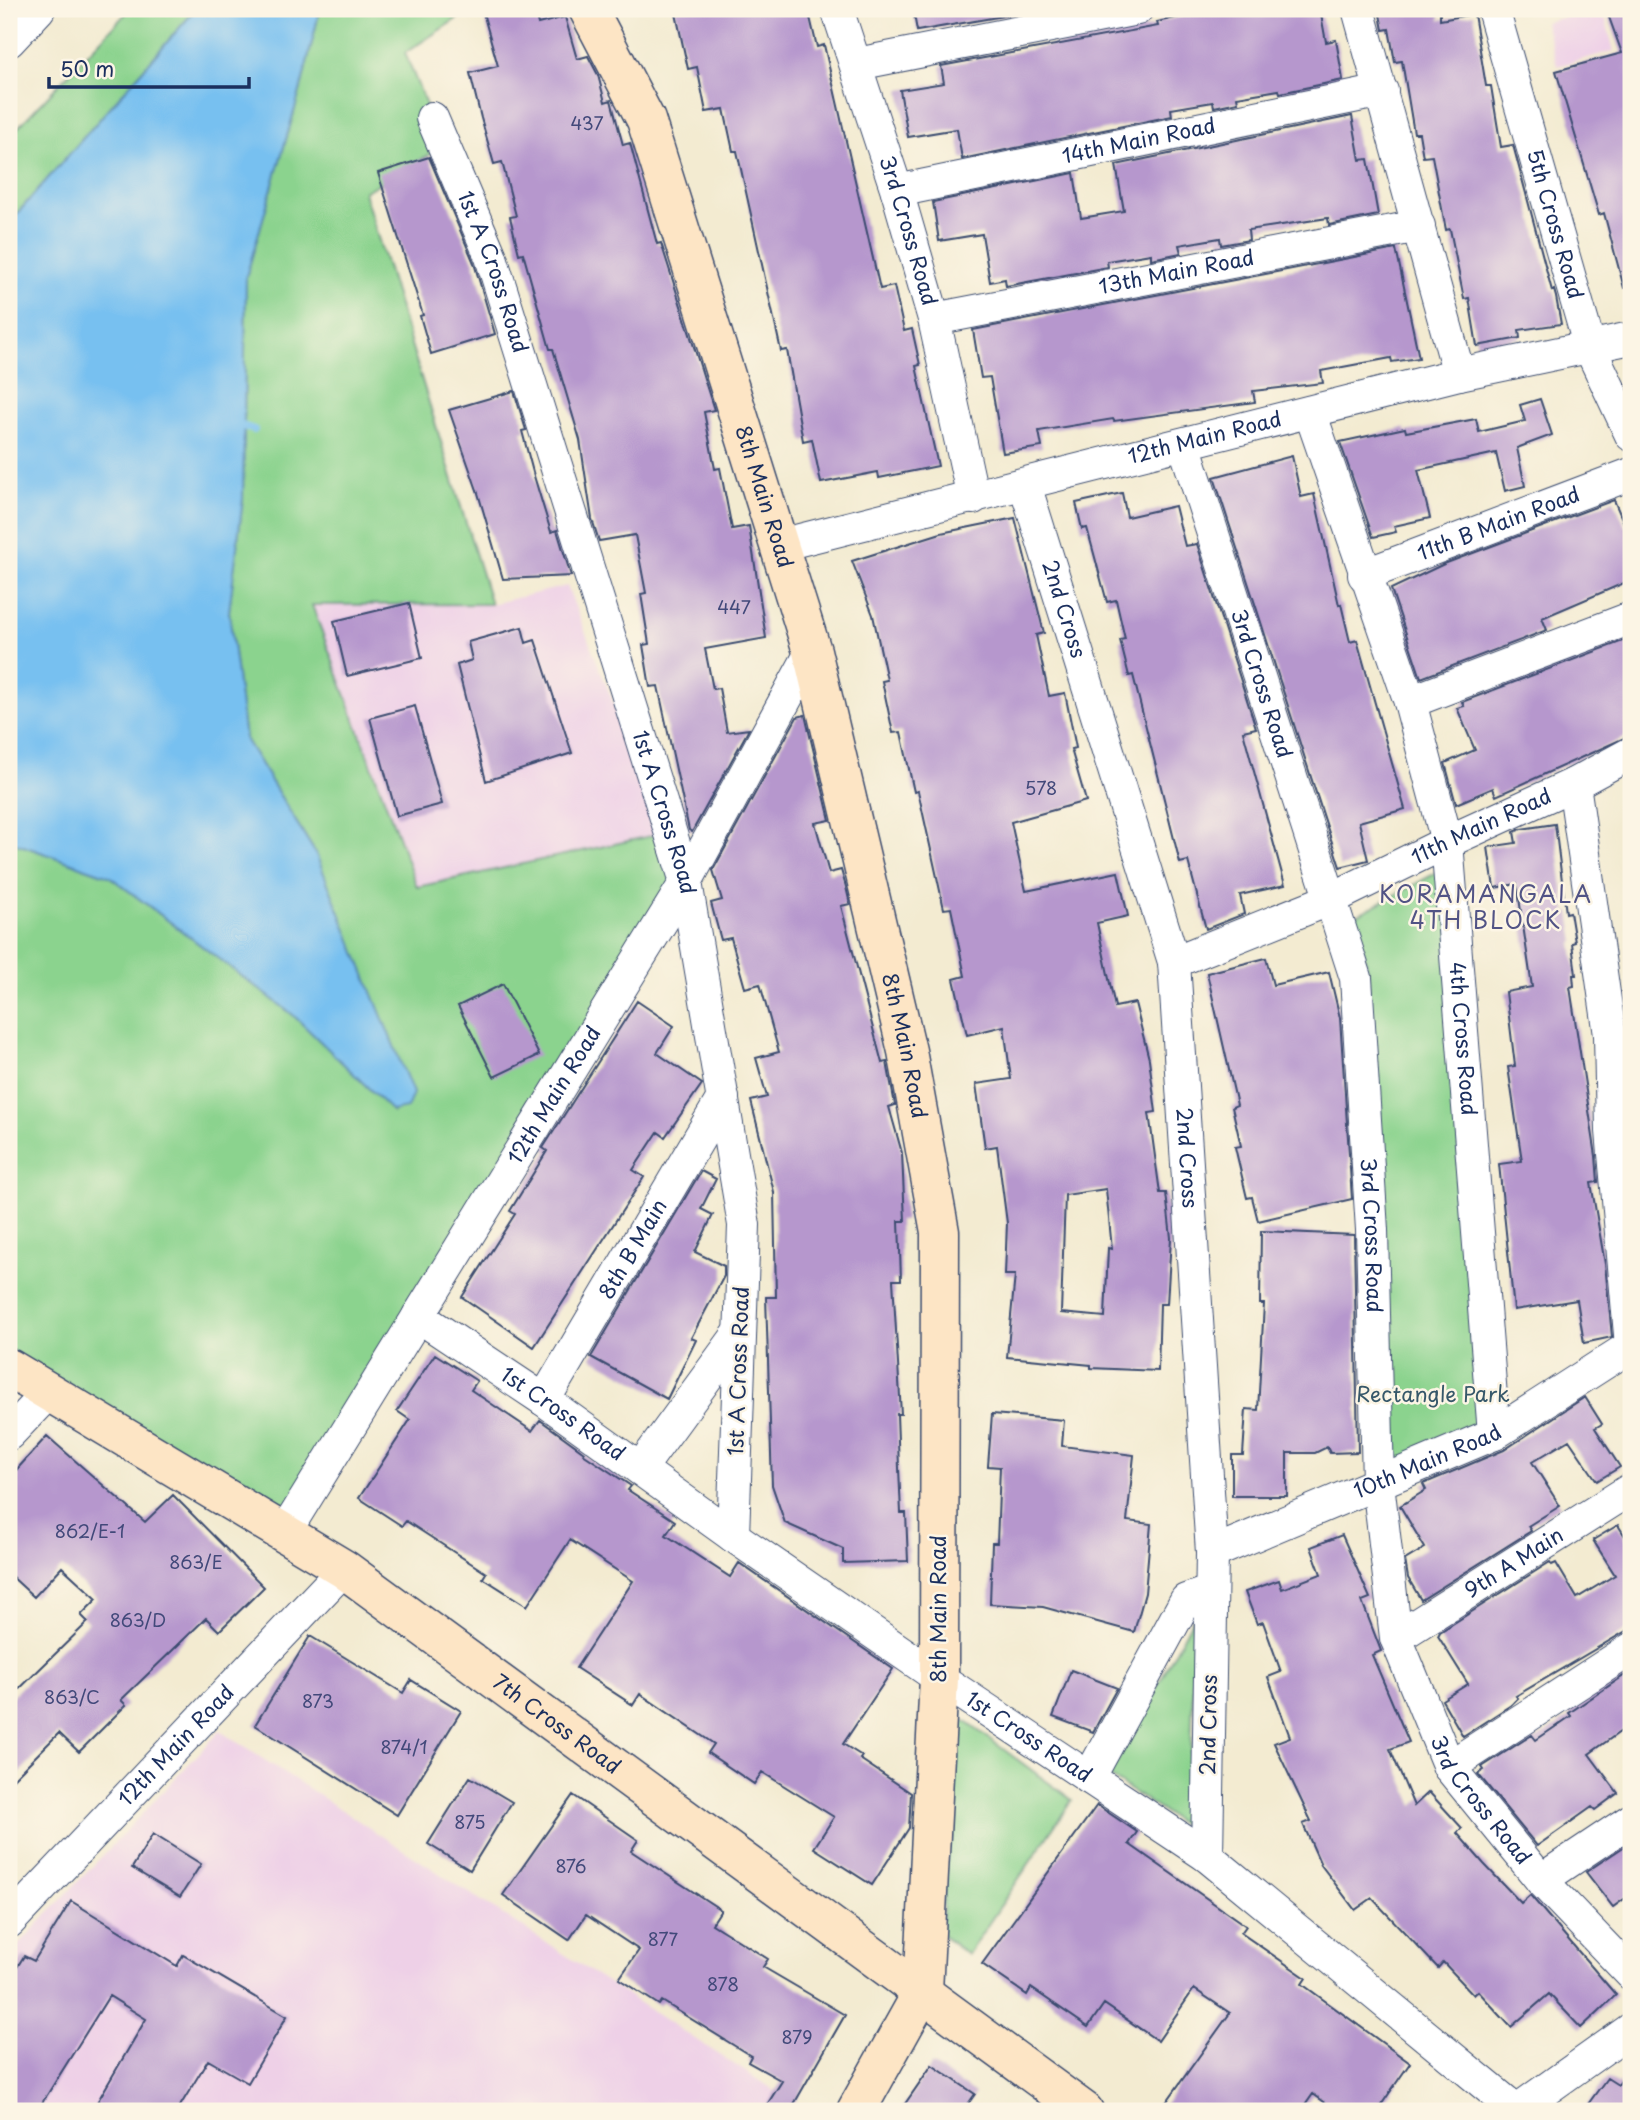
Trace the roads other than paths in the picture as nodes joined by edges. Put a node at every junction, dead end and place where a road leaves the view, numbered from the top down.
1 (39, 9) edge
2 (588, 9) edge
3 (837, 9) edge
4 (1137, 9) edge
5 (1359, 9) edge
6 (1493, 9) edge
7 (11, 35) edge
8 (857, 64) junction
9 (1382, 91) junction
10 (432, 118) dead end
11 (897, 191) junction
12 (1419, 226) junction
13 (934, 319) junction
14 (1631, 338) edge
15 (1590, 348) junction
16 (1459, 374) junction
17 (1311, 412) junction
18 (1631, 435) edge
19 (1184, 444) junction
20 (1631, 474) edge
21 (1025, 485) junction
22 (972, 498) junction
23 (780, 545) junction
24 (1364, 575) junction
25 (1631, 618) edge
26 (812, 651) junction
27 (1410, 702) junction
28 (1631, 753) edge
29 (1574, 784) junction
30 (1447, 842) junction
31 (686, 882) junction
32 (1331, 899) junction
33 (1174, 962) junction
34 (1621, 1032) edge
35 (723, 1098) junction
36 (1622, 1128) edge
37 (418, 1316) junction
38 (740, 1332) junction
39 (1631, 1346) edge
40 (9, 1368) edge
41 (50, 1391) junction
42 (544, 1400) junction
43 (9, 1434) edge
44 (1494, 1434) junction
45 (640, 1469) junction
46 (1378, 1483) junction
47 (1631, 1489) edge
48 (285, 1532) junction
49 (733, 1536) junction
50 (1212, 1553) junction
51 (344, 1569) junction
52 (1211, 1591) junction
53 (1396, 1639) junction
54 (1631, 1649) edge
55 (939, 1678) junction
56 (1449, 1767) junction
57 (1089, 1778) junction
58 (1631, 1820) edge
59 (1207, 1856) junction
60 (1541, 1880) junction
61 (9, 1922) edge
62 (1631, 1974) edge
63 (923, 1991) junction
64 (1631, 2029) edge
65 (856, 2111) edge
66 (1084, 2111) edge
67 (1516, 2111) edge

1 - 7 street
2 - 23 street, 8th Main Road
3 - 8 street, 3rd Cross Road
4 - 8 street
5 - 9 street
6 - 15 street, 5th Cross Road
8 - 11 street, 3rd Cross Road
9 - 11 street, 14th Main Road
9 - 12 street
10 - 31 street, 1st A Cross Road
11 - 13 street, 3rd Cross Road
12 - 13 street, 13th Main Road
12 - 16 street
13 - 22 street, 3rd Cross Road
14 - 15 street, 12th Main Road
15 - 16 street, 12th Main Road
15 - 18 street, 5th Cross Road
16 - 17 street, 12th Main Road
17 - 19 street, 12th Main Road
17 - 24 street, 4th Cross Road
19 - 21 street, 12th Main Road
19 - 32 street, 3rd Cross Road
20 - 24 street, 11th B Main Road
21 - 22 street, 12th Main Road
21 - 33 street, 2nd Cross
22 - 23 street, 12th Main Road
23 - 26 street, 8th Main Road
24 - 27 street, 4th Cross Road
25 - 27 street
26 - 31 street, 12th Main Road
26 - 55 street, 8th Main Road
27 - 30 street, 4th Cross Road
28 - 29 street, 11th Main Road
29 - 30 street, 11th Main Road
29 - 34 street
30 - 32 street, 11th Main Road
30 - 44 street, 4th Cross Road
31 - 35 street, 1st A Cross Road
31 - 37 street, 12th Main Road
32 - 33 street, 11th Main Road
32 - 46 street, 3rd Cross Road
33 - 50 street, 2nd Cross
34 - 36 street
35 - 38 street, 1st A Cross Road
35 - 42 street, 8th B Main
36 - 39 street
37 - 42 street, 1st Cross Road
37 - 48 street, 12th Main Road
38 - 45 street
38 - 49 street, 1st A Cross Road
39 - 44 street, 10th Main Road
40 - 41 street, 7th Cross Road
41 - 43 street
41 - 48 street, 7th Cross Road
42 - 45 street, 1st Cross Road
44 - 46 street, 10th Main Road
45 - 49 street, 1st Cross Road
46 - 50 street, 10th Main Road
46 - 53 street, 3rd Cross Road
47 - 53 street, 9th A Main
48 - 51 street, 7th Cross Road
49 - 55 street, 1st Cross Road
50 - 52 street, 2nd Cross
51 - 61 street, 12th Main Road
51 - 63 street, 7th Cross Road
52 - 57 street
52 - 59 street, 2nd Cross
53 - 56 street, 3rd Cross Road
54 - 56 street
55 - 57 street, 1st Cross Road
55 - 63 street, 8th Main Road
56 - 60 street, 3rd Cross Road
57 - 59 street, 1st Cross Road
58 - 60 street
59 - 67 street, 1st Cross Road
60 - 62 street, 3rd Cross Road
63 - 65 street, 8th Main Road
63 - 66 street, 7th Cross Road
64 - 67 street

